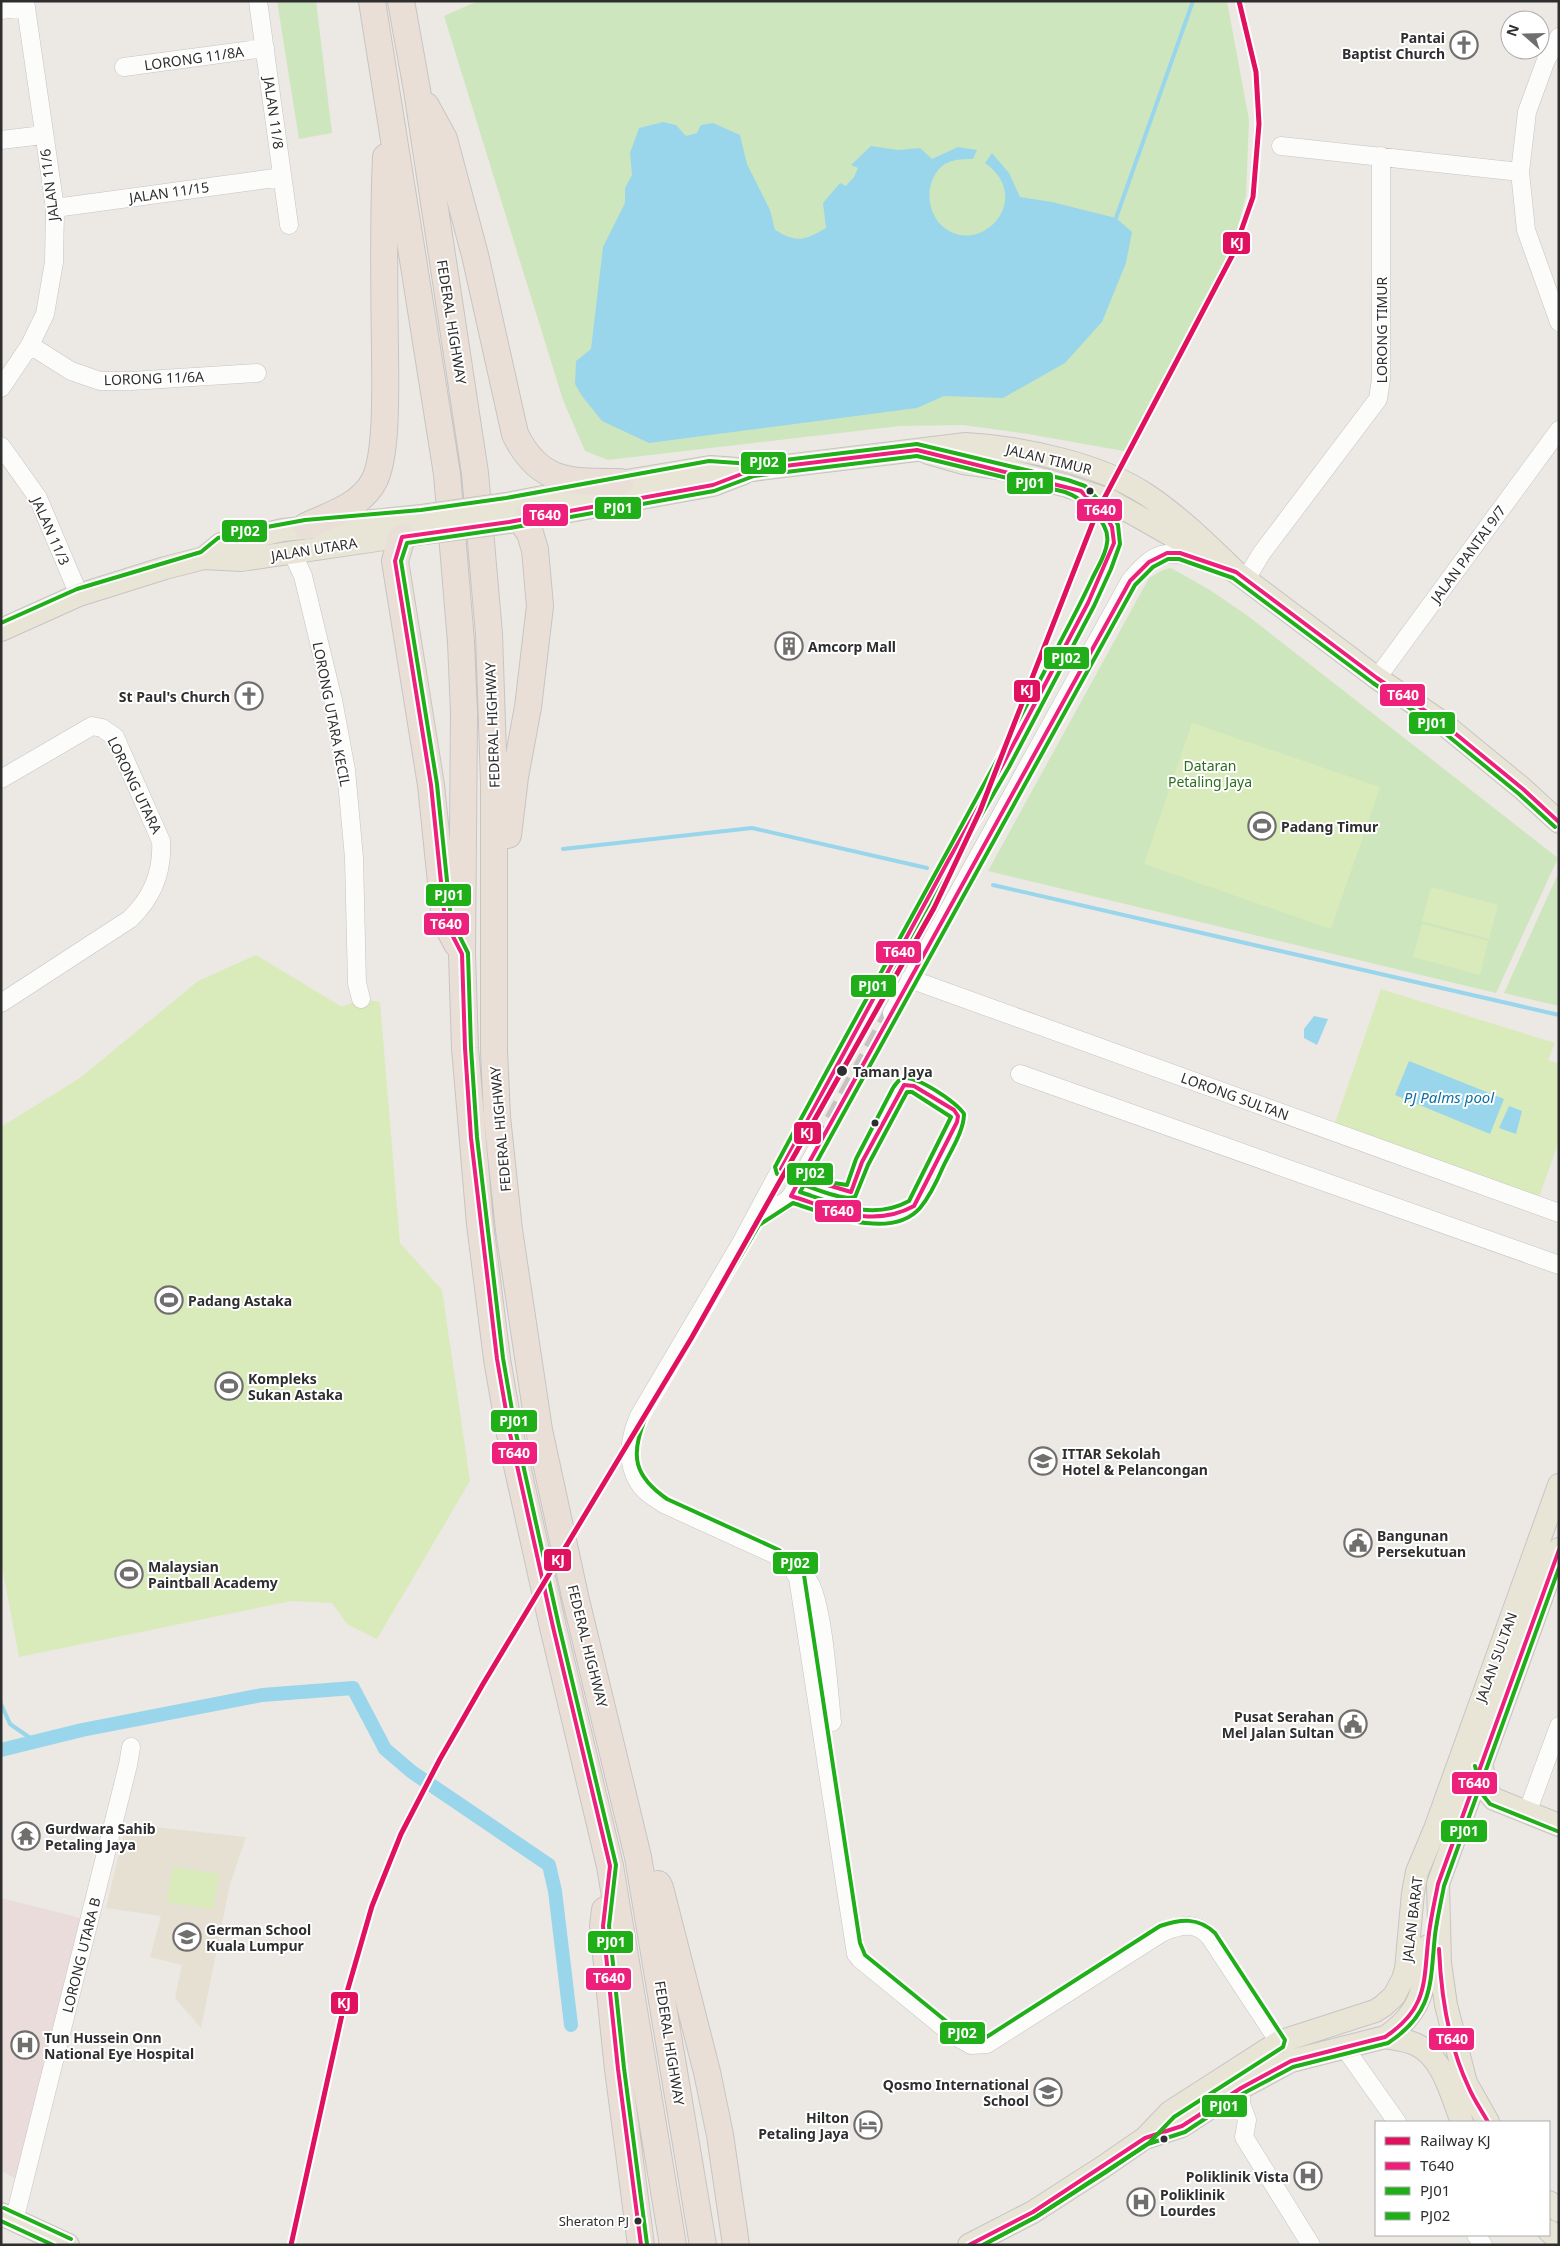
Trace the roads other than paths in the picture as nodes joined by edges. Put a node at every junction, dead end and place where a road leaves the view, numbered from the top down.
1 (258, 1) edge
2 (372, 1) edge
3 (401, 1) edge
4 (25, 4) edge
5 (1, 10) edge
6 (1559, 37) edge
7 (265, 48) junction
8 (124, 67) dead end
9 (417, 90) junction
10 (388, 97) junction
11 (43, 135) junction
12 (1, 140) edge
13 (1281, 146) dead end
14 (1381, 156) junction
15 (1520, 172) junction
16 (282, 177) junction
17 (55, 208) junction
18 (288, 225) dead end
19 (1552, 282) edge
20 (1559, 322) edge
21 (30, 345) junction
22 (257, 373) dead end
23 (1, 388) edge
24 (1559, 430) edge
25 (1, 446) edge
26 (917, 450) junction
27 (752, 470) junction
28 (620, 482) junction
29 (1081, 491) junction
30 (512, 515) junction
31 (306, 526) junction
32 (416, 529) junction
33 (292, 552) junction
34 (204, 558) junction
35 (1241, 576) junction
36 (79, 595) junction
37 (1, 630) edge
38 (1377, 678) junction
39 (1, 779) edge
40 (1559, 822) edge
41 (493, 948) junction
42 (462, 954) junction
43 (910, 979) junction
44 (361, 999) dead end
45 (872, 1001) tunnel mouth
46 (1, 1003) edge
47 (892, 1013) tunnel mouth
48 (1020, 1074) dead end
49 (800, 1133) tunnel mouth
50 (820, 1144) tunnel mouth
51 (1559, 1213) edge
52 (754, 1220) junction
53 (1559, 1265) edge
54 (1559, 1485) edge
55 (1559, 1549) edge
56 (1559, 1726) edge
57 (130, 1747) dead end
58 (1481, 1764) junction
59 (1527, 1813) junction
60 (1559, 1825) edge
61 (1435, 1829) junction
62 (638, 1857) junction
63 (610, 1866) junction
64 (1438, 1884) junction
65 (1385, 2037) junction
66 (1279, 2042) junction
67 (1344, 2047) junction
68 (1241, 2088) junction
69 (1396, 2121) edge
70 (1462, 2121) edge
71 (1487, 2121) edge
72 (1145, 2138) junction
73 (8, 2217) edge
74 (68, 2245) edge
75 (641, 2245) edge
76 (673, 2245) edge
77 (703, 2245) edge
78 (736, 2245) edge
79 (969, 2245) edge
80 (1311, 2245) edge

1 - 7 street, JALAN 11/8
2 - 10 highway, FEDERAL HIGHWAY
3 - 9 highway, FEDERAL HIGHWAY
4 - 5 street
4 - 11 street, JALAN 11/6
6 - 15 street
7 - 8 street, LORONG 11/8A
7 - 16 street, JALAN 11/8
9 - 28 highway
9 - 41 highway, FEDERAL HIGHWAY
10 - 31 highway
10 - 42 highway, FEDERAL HIGHWAY
11 - 12 street
11 - 17 street, JALAN 11/6
13 - 14 street
14 - 15 street
14 - 35 street, LORONG TIMUR
15 - 19 street
16 - 17 street, JALAN 11/15
16 - 18 street, JALAN 11/8
17 - 21 street, JALAN 11/6
19 - 20 street
21 - 22 street, LORONG 11/6A
21 - 23 street, JALAN 11/6
24 - 38 street, JALAN PANTAI 9/7
25 - 36 street, JALAN 11/3
26 - 27 main road, JALAN TIMUR
26 - 29 main road, JALAN TIMUR
26 - 35 main road, JALAN TIMUR
27 - 28 main road, JALAN TIMUR
27 - 30 main road, JALAN TIMUR
28 - 30 main road, JALAN TIMUR
29 - 35 main road, JALAN TIMUR
29 - 45 street
30 - 32 main road, JALAN TIMUR, bridge
30 - 41 highway
31 - 32 main road, JALAN UTARA
31 - 34 main road, JALAN UTARA
32 - 33 main road, JALAN UTARA
32 - 42 highway
33 - 34 main road, JALAN UTARA
33 - 44 street, LORONG UTARA KECIL
34 - 36 main road, JALAN UTARA
35 - 38 main road, JALAN TIMUR
35 - 43 street
36 - 37 main road, JALAN UTARA
38 - 40 main road, JALAN TIMUR
39 - 46 street, LORONG UTARA
41 - 62 highway, FEDERAL HIGHWAY
42 - 63 highway, FEDERAL HIGHWAY
43 - 47 street
43 - 51 street, LORONG SULTAN
48 - 53 street
49 - 52 street
50 - 52 street
52 - 66 street
54 - 61 main road, JALAN SULTAN
55 - 58 main road, JALAN SULTAN
56 - 59 street
57 - 73 street, LORONG UTARA B
58 - 59 main road
58 - 64 main road, JALAN SULTAN
59 - 60 main road
61 - 64 main road, JALAN BARAT
61 - 66 main road, JALAN BARAT
62 - 77 highway, FEDERAL HIGHWAY
62 - 78 highway
63 - 75 highway
63 - 76 highway, FEDERAL HIGHWAY
64 - 65 main road, JALAN BARAT
64 - 71 main road
65 - 67 main road, JALAN BARAT
65 - 70 main road
66 - 72 main road, JALAN BARAT
67 - 68 main road, JALAN BARAT
67 - 69 street
68 - 72 main road, JALAN BARAT
68 - 80 street
72 - 79 main road, JALAN BARAT
73 - 74 main road

